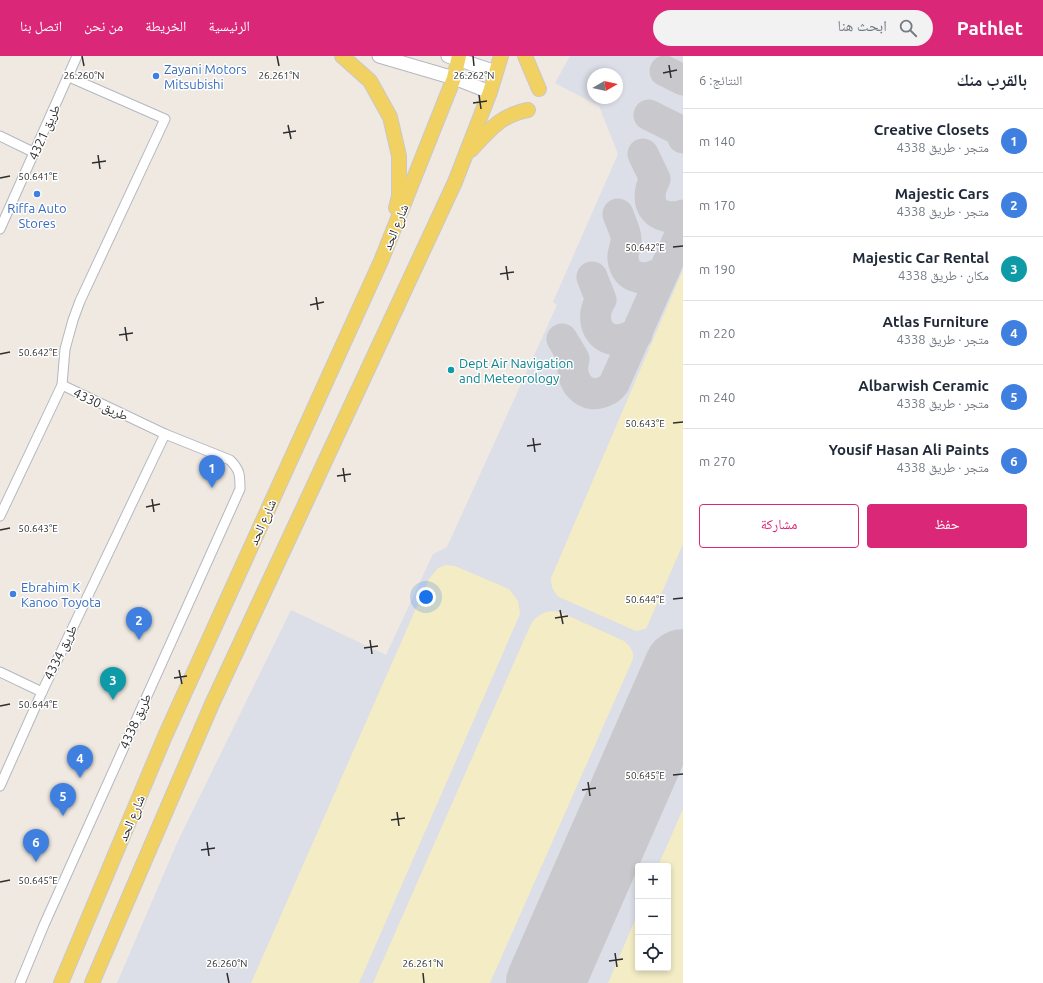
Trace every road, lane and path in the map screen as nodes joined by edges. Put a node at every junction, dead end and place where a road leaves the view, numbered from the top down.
1 (78, 56) edge
2 (342, 56) edge
3 (379, 56) edge
4 (501, 56) edge
5 (525, 56) edge
6 (455, 57) edge
7 (496, 72) junction
8 (69, 77) junction
9 (454, 78) junction
10 (539, 88) dead end
11 (490, 92) junction
12 (528, 110) dead end
13 (0, 136) edge
14 (35, 153) junction
15 (465, 157) junction
16 (0, 229) edge
17 (381, 261) junction
18 (62, 385) junction
19 (165, 434) junction
20 (230, 460) joint
21 (0, 516) edge
22 (0, 672) edge
23 (42, 692) junction
24 (0, 786) edge
25 (20, 983) edge
26 (62, 983) edge
27 (92, 983) edge

1 - 8 street, طريق 4321
2 - 17 main road
3 - 9 main road
4 - 7 main road
5 - 10 main road
6 - 7 main road
6 - 9 main road, شارع الحد
7 - 11 main road
8 - 14 street, طريق 4321
8 - 18 street
9 - 11 main road
9 - 17 main road, شارع الحد
11 - 15 main road
12 - 15 main road
13 - 14 street
14 - 16 street, طريق 4321
15 - 27 main road
17 - 26 main road, شارع الحد
18 - 19 street, طريق 4330
18 - 21 street, طريق 4330
19 - 20 street, طريق 4330
19 - 23 street, طريق 4334
20 - 25 street, طريق 4338
22 - 23 street
23 - 24 street, طريق 4334

